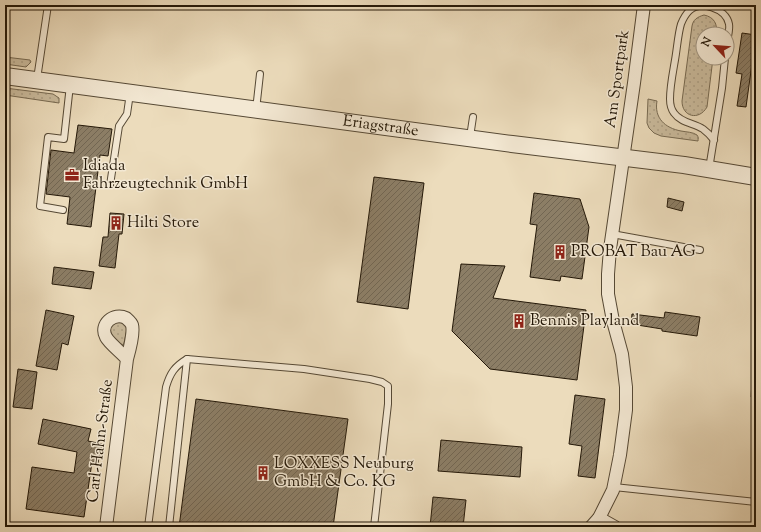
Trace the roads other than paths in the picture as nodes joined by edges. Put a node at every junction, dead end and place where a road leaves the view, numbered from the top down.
1 (48, 5) edge
2 (644, 5) edge
3 (729, 26) edge
4 (724, 66) edge
5 (260, 74) dead end
6 (5, 76) edge
7 (37, 80) junction
8 (70, 85) junction
9 (130, 93) junction
10 (256, 110) junction
11 (473, 117) dead end
12 (469, 138) junction
13 (714, 140) junction
14 (623, 158) junction
15 (709, 169) junction
16 (756, 177) edge
17 (110, 185) dead end
18 (63, 210) dead end
19 (612, 234) junction
20 (700, 250) dead end
21 (127, 359) dead end
22 (188, 359) junction
23 (614, 486) junction
24 (756, 502) edge
25 (595, 522) edge
26 (106, 527) edge
27 (148, 527) edge
28 (169, 527) edge
29 (374, 527) edge
30 (615, 527) edge

1 - 7 lane
2 - 14 street, Am Sportpark
3 - 13 lane
4 - 13 lane
5 - 10 lane
6 - 7 street, Eriagstraße
7 - 8 street, Eriagstraße
8 - 9 street, Eriagstraße
8 - 18 lane
9 - 10 street, Eriagstraße
9 - 17 lane
10 - 12 street, Eriagstraße
11 - 12 lane
12 - 14 street, Eriagstraße
13 - 15 lane
14 - 15 street, Eriagstraße
14 - 19 street, Am Sportpark
15 - 16 street, Eriagstraße
19 - 20 lane
19 - 23 street, Am Sportpark
21 - 26 street, Carl-Hahn-Straße
22 - 27 lane
22 - 28 lane
22 - 29 lane
23 - 24 lane
23 - 25 street, Am Sportpark
25 - 30 street

